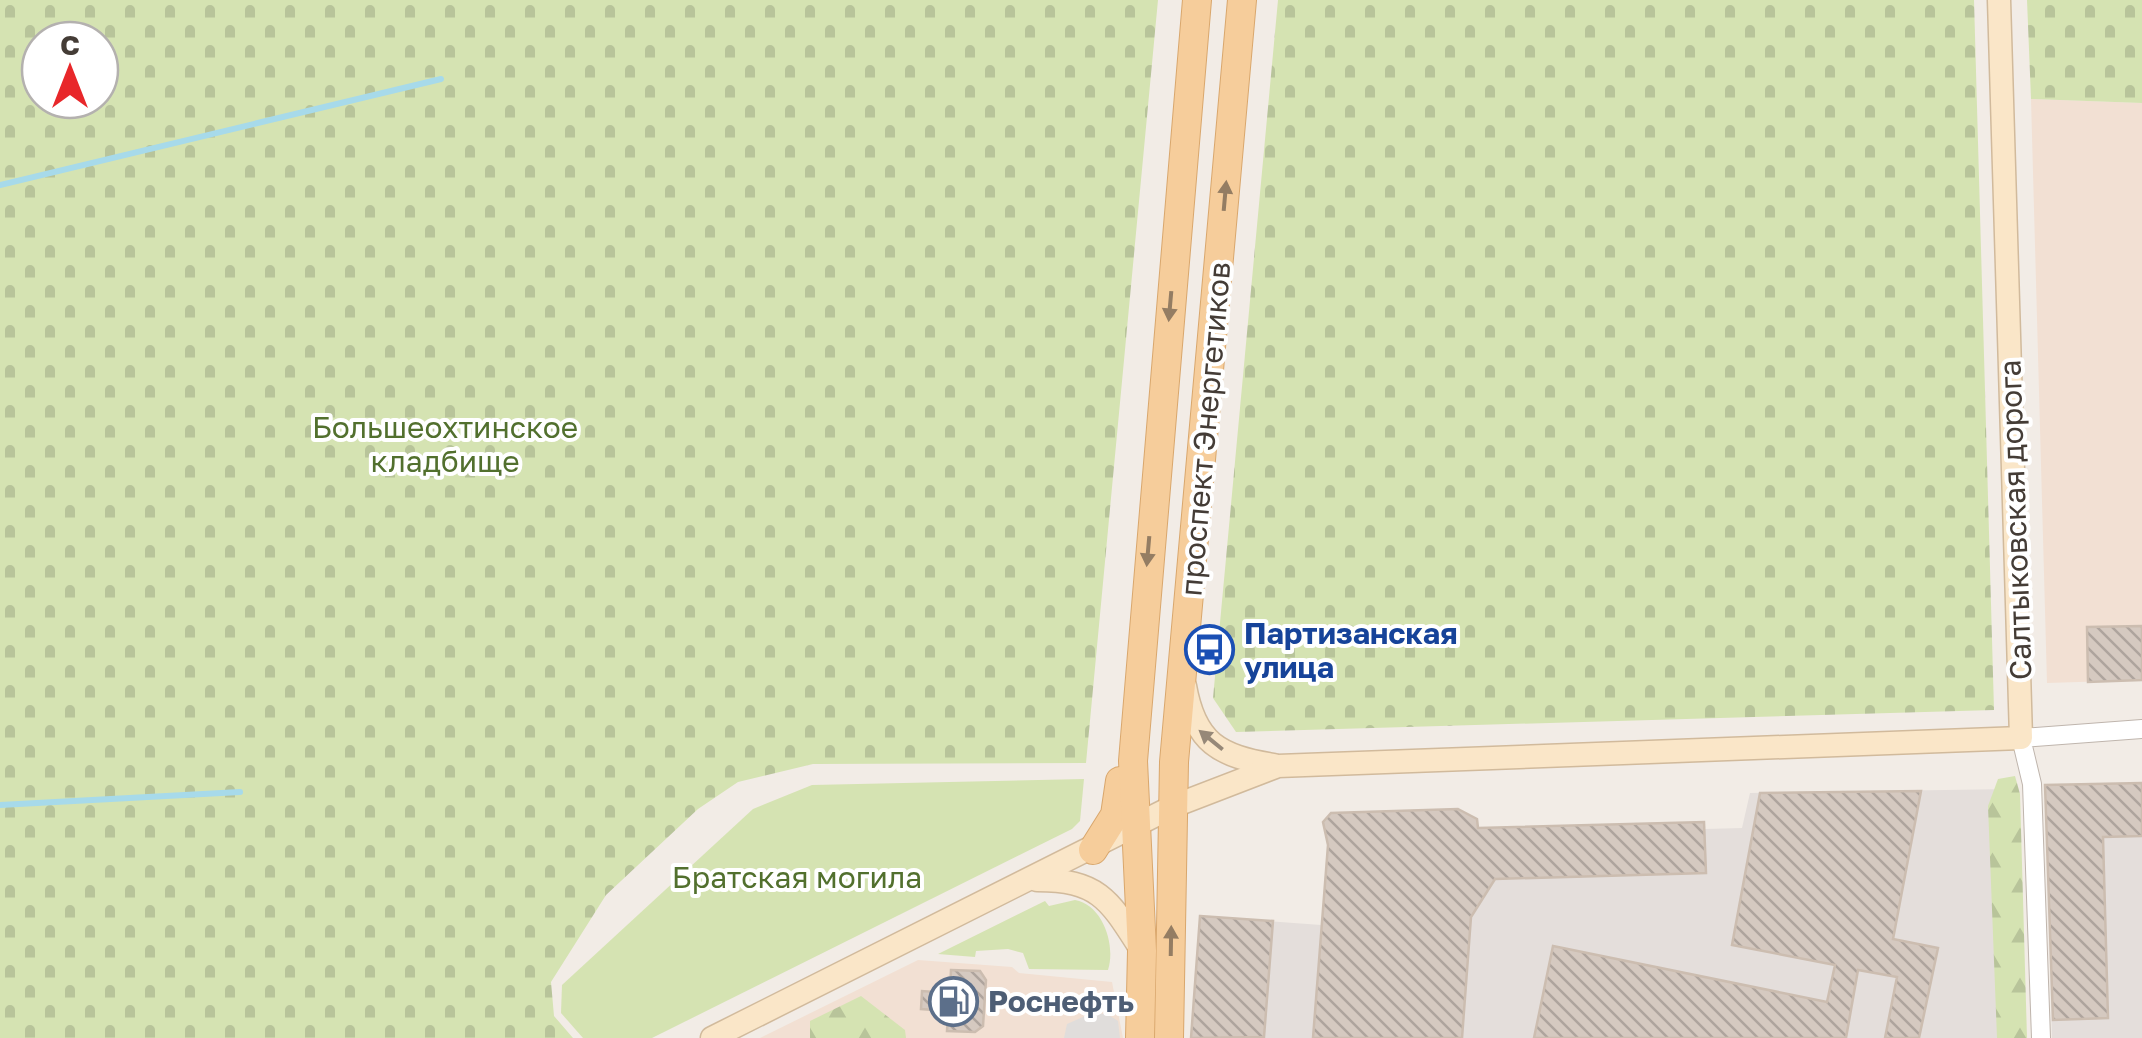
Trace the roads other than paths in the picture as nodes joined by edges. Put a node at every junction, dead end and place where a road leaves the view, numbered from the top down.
1 (1197, 0) edge
2 (1242, 0) edge
3 (1999, 0) edge
4 (1183, 676) junction
5 (1138, 688) junction
6 (2142, 728) edge
7 (2021, 738) junction
8 (1278, 766) junction
9 (1174, 806) junction
10 (1134, 825) junction
11 (1093, 850) junction
12 (1033, 880) junction
13 (1142, 951) junction
14 (712, 1038) edge
15 (1140, 1038) edge
16 (1169, 1038) edge
17 (2040, 1038) edge

1 -> 5 main road, проспект Энергетиков
4 -> 2 main road, проспект Энергетиков
3 - 7 street, Салтыковская дорога
8 -> 4 street
4 - 9 main road, проспект Энергетиков
5 - 10 main road, проспект Энергетиков
5 - 11 main road
6 - 7 street
7 - 8 street
7 - 17 street, Салтыковская дорога
8 - 9 street
9 - 10 street
16 -> 9 main road, проспект Энергетиков
10 - 11 street
10 - 13 main road, проспект Энергетиков
11 - 12 street
12 - 13 street
12 - 14 street
13 - 15 main road, проспект Энергетиков

